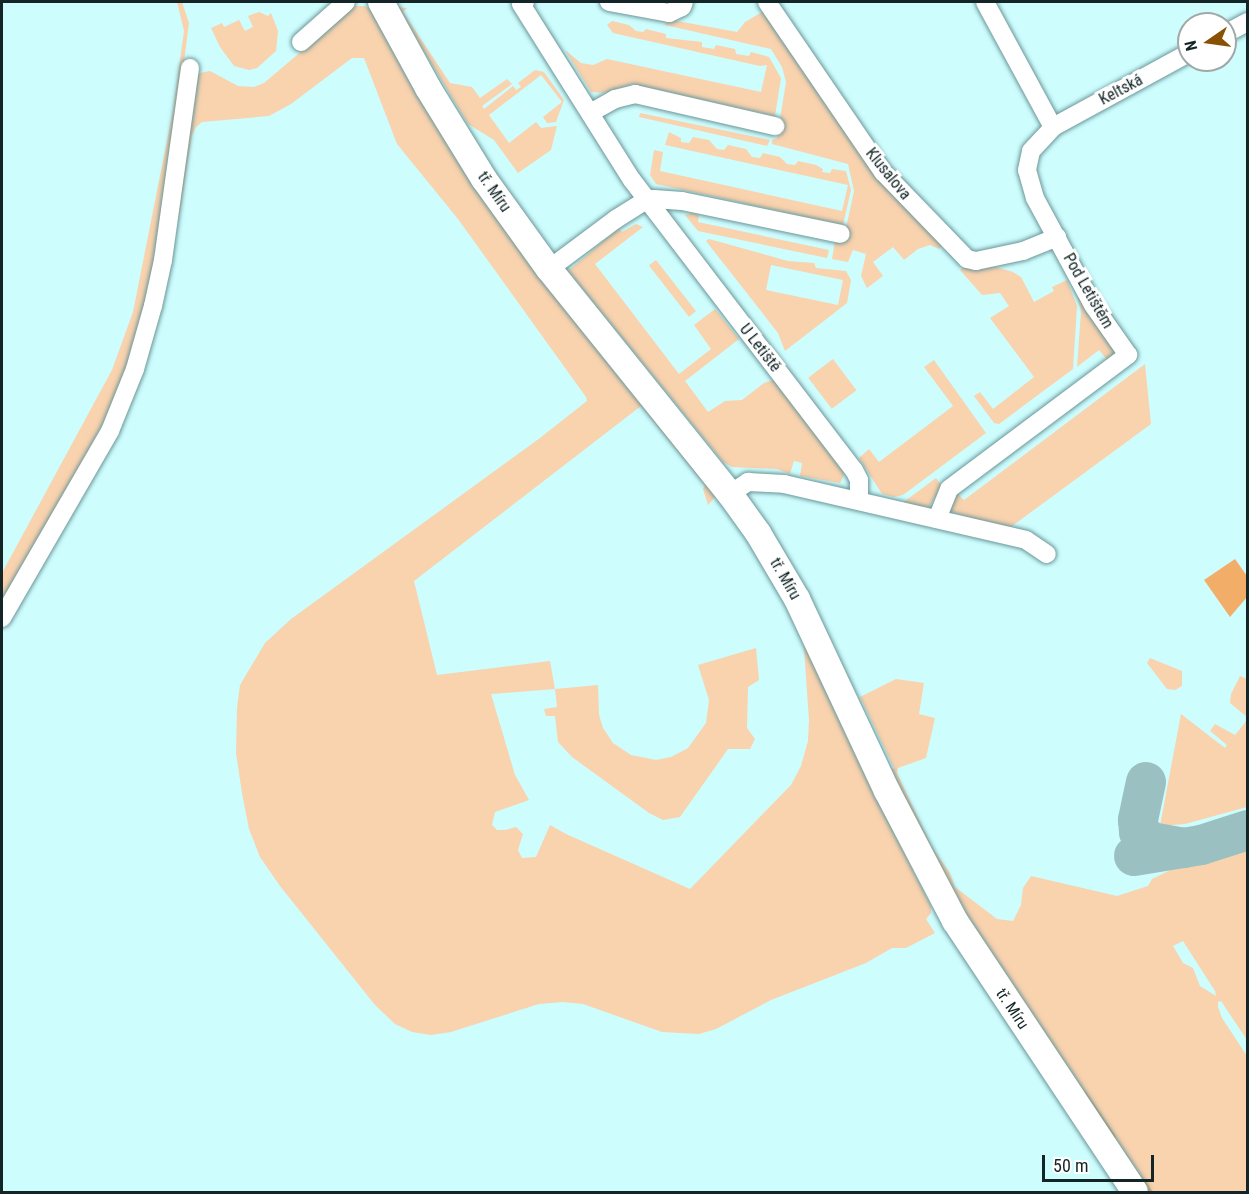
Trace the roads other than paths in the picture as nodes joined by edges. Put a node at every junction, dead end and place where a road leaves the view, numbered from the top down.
1 (345, 2) edge
2 (381, 2) edge
3 (525, 2) edge
4 (609, 2) edge
5 (684, 2) edge
6 (768, 2) edge
7 (985, 2) edge
8 (301, 42) dead end
9 (1177, 60) edge
10 (190, 68) dead end
11 (590, 113) junction
12 (775, 126) dead end
13 (1053, 127) junction
14 (647, 201) junction
15 (841, 234) dead end
16 (1056, 237) junction
17 (549, 269) junction
18 (730, 494) junction
19 (860, 500) junction
20 (937, 519) junction
21 (1047, 554) dead end
22 (2, 618) edge
23 (1135, 1192) edge

1 - 8 street
2 - 17 main road, tř. Míru
3 - 11 street, U Letiště
4 - 5 street
6 - 16 street, Klusalova
7 - 13 street
9 - 13 street, Keltská
10 - 22 street
11 - 12 street
11 - 14 street, U Letiště
13 - 16 street, Pod Letištěm
14 - 15 street
14 - 17 street
14 - 19 street, U Letiště
16 - 20 street, Pod Letištěm
17 - 18 main road, tř. Míru
18 - 19 street
18 - 23 main road, tř. Míru
19 - 20 street
20 - 21 street

